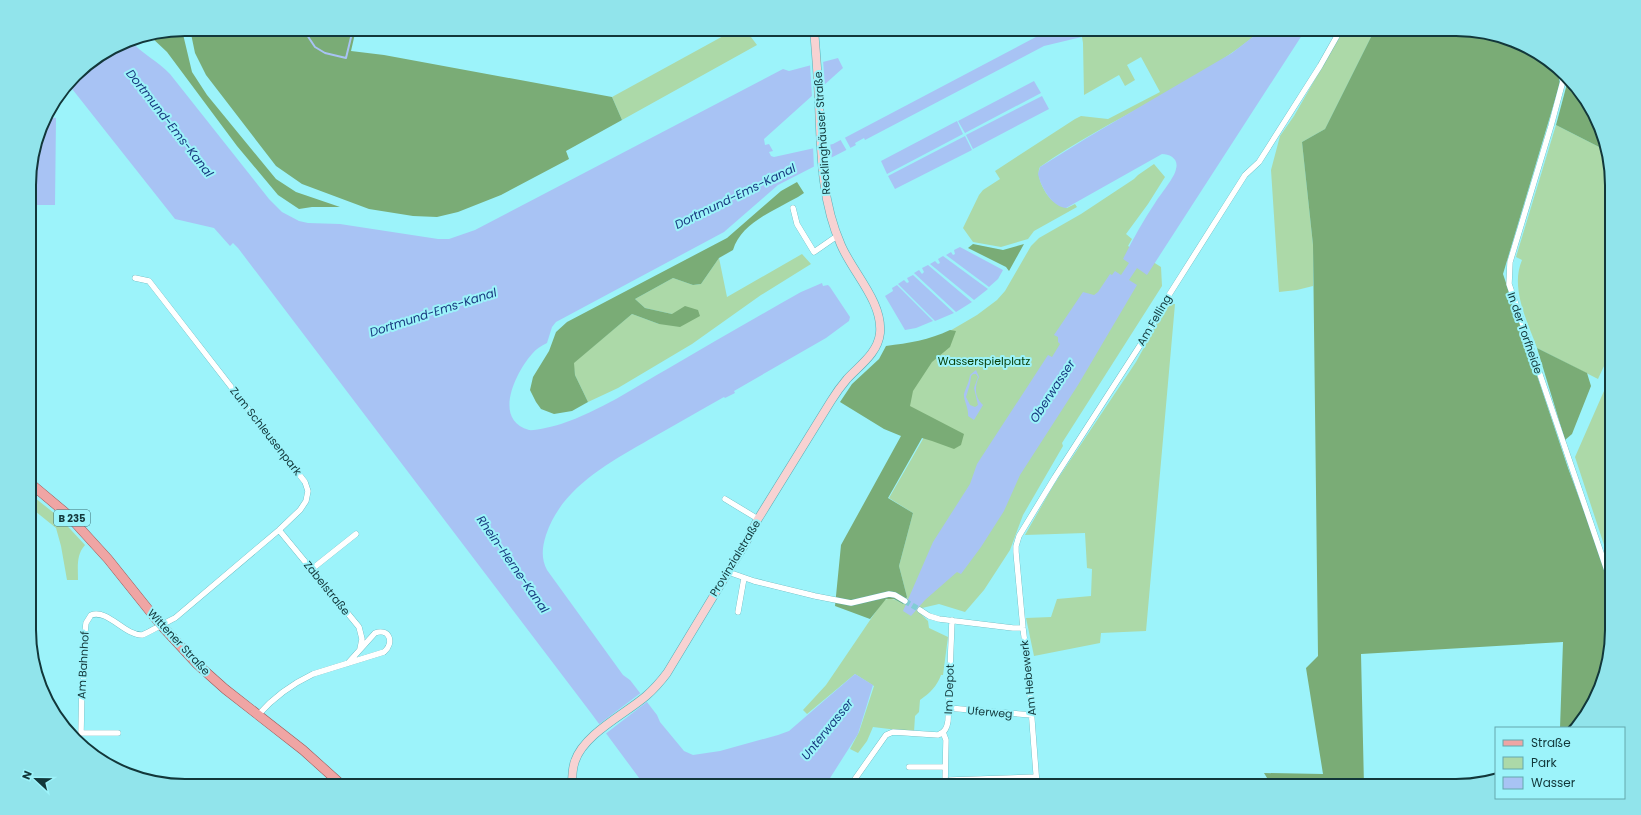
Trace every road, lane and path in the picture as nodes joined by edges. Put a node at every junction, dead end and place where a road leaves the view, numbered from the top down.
1 (815, 36) edge
2 (1337, 36) edge
3 (1563, 82) edge
4 (793, 208) dead end
5 (837, 236) junction
6 (135, 278) dead end
7 (879, 314) joint
8 (36, 488) edge
9 (725, 499) dead end
10 (758, 519) junction
11 (279, 530) junction
12 (356, 534) dead end
13 (1605, 565) edge
14 (312, 569) junction
15 (728, 572) junction
16 (744, 578) junction
17 (905, 601) tunnel mouth
18 (920, 610) tunnel mouth
19 (738, 612) dead end
20 (952, 620) junction
21 (160, 624) junction
22 (1023, 628) junction
23 (359, 651) junction
24 (348, 663) junction
25 (948, 708) junction
26 (258, 715) junction
27 (1032, 715) junction
28 (118, 732) dead end
29 (944, 732) junction
30 (909, 767) dead end
31 (945, 767) junction
32 (1036, 777) joint
33 (334, 779) edge
34 (573, 779) edge
35 (855, 779) edge
36 (945, 779) edge
37 (979, 779) edge

1 - 5 main road, Recklinghäuser Straße
2 - 22 street, Am Felling
3 - 13 street, In der Torfheide
4 - 5 street
5 - 7 main road, Recklinghäuser Straße
6 - 11 street, Zum Schleusenpark
7 - 10 main road, Provinzialstraße
8 - 21 main road, Wittener Straße / B 235
9 - 10 street
10 - 15 main road, Provinzialstraße
11 - 14 street, Zabelstraße
11 - 21 street, Zum Schleusenpark
12 - 14 street
14 - 23 street, Zabelstraße
15 - 16 street
15 - 34 main road, Provinzialstraße
16 - 17 street
16 - 19 street
18 - 20 street, Am Hebewerk
20 - 22 street, Am Hebewerk
20 - 25 street, Im Depot
21 - 26 main road, Wittener Straße / B 235
21 - 28 street, Am Bahnhof
22 - 27 street, Am Hebewerk
23 - 24 street
23 - 24 street
24 - 26 street
25 - 27 street, Uferweg
25 - 29 street, Im Depot
26 - 33 main road, Wittener Straße / B 235
27 - 32 street, Am Hebewerk
29 - 31 street, Im Depot
29 - 35 street
30 - 31 street
31 - 36 street, Im Depot
32 - 37 street

